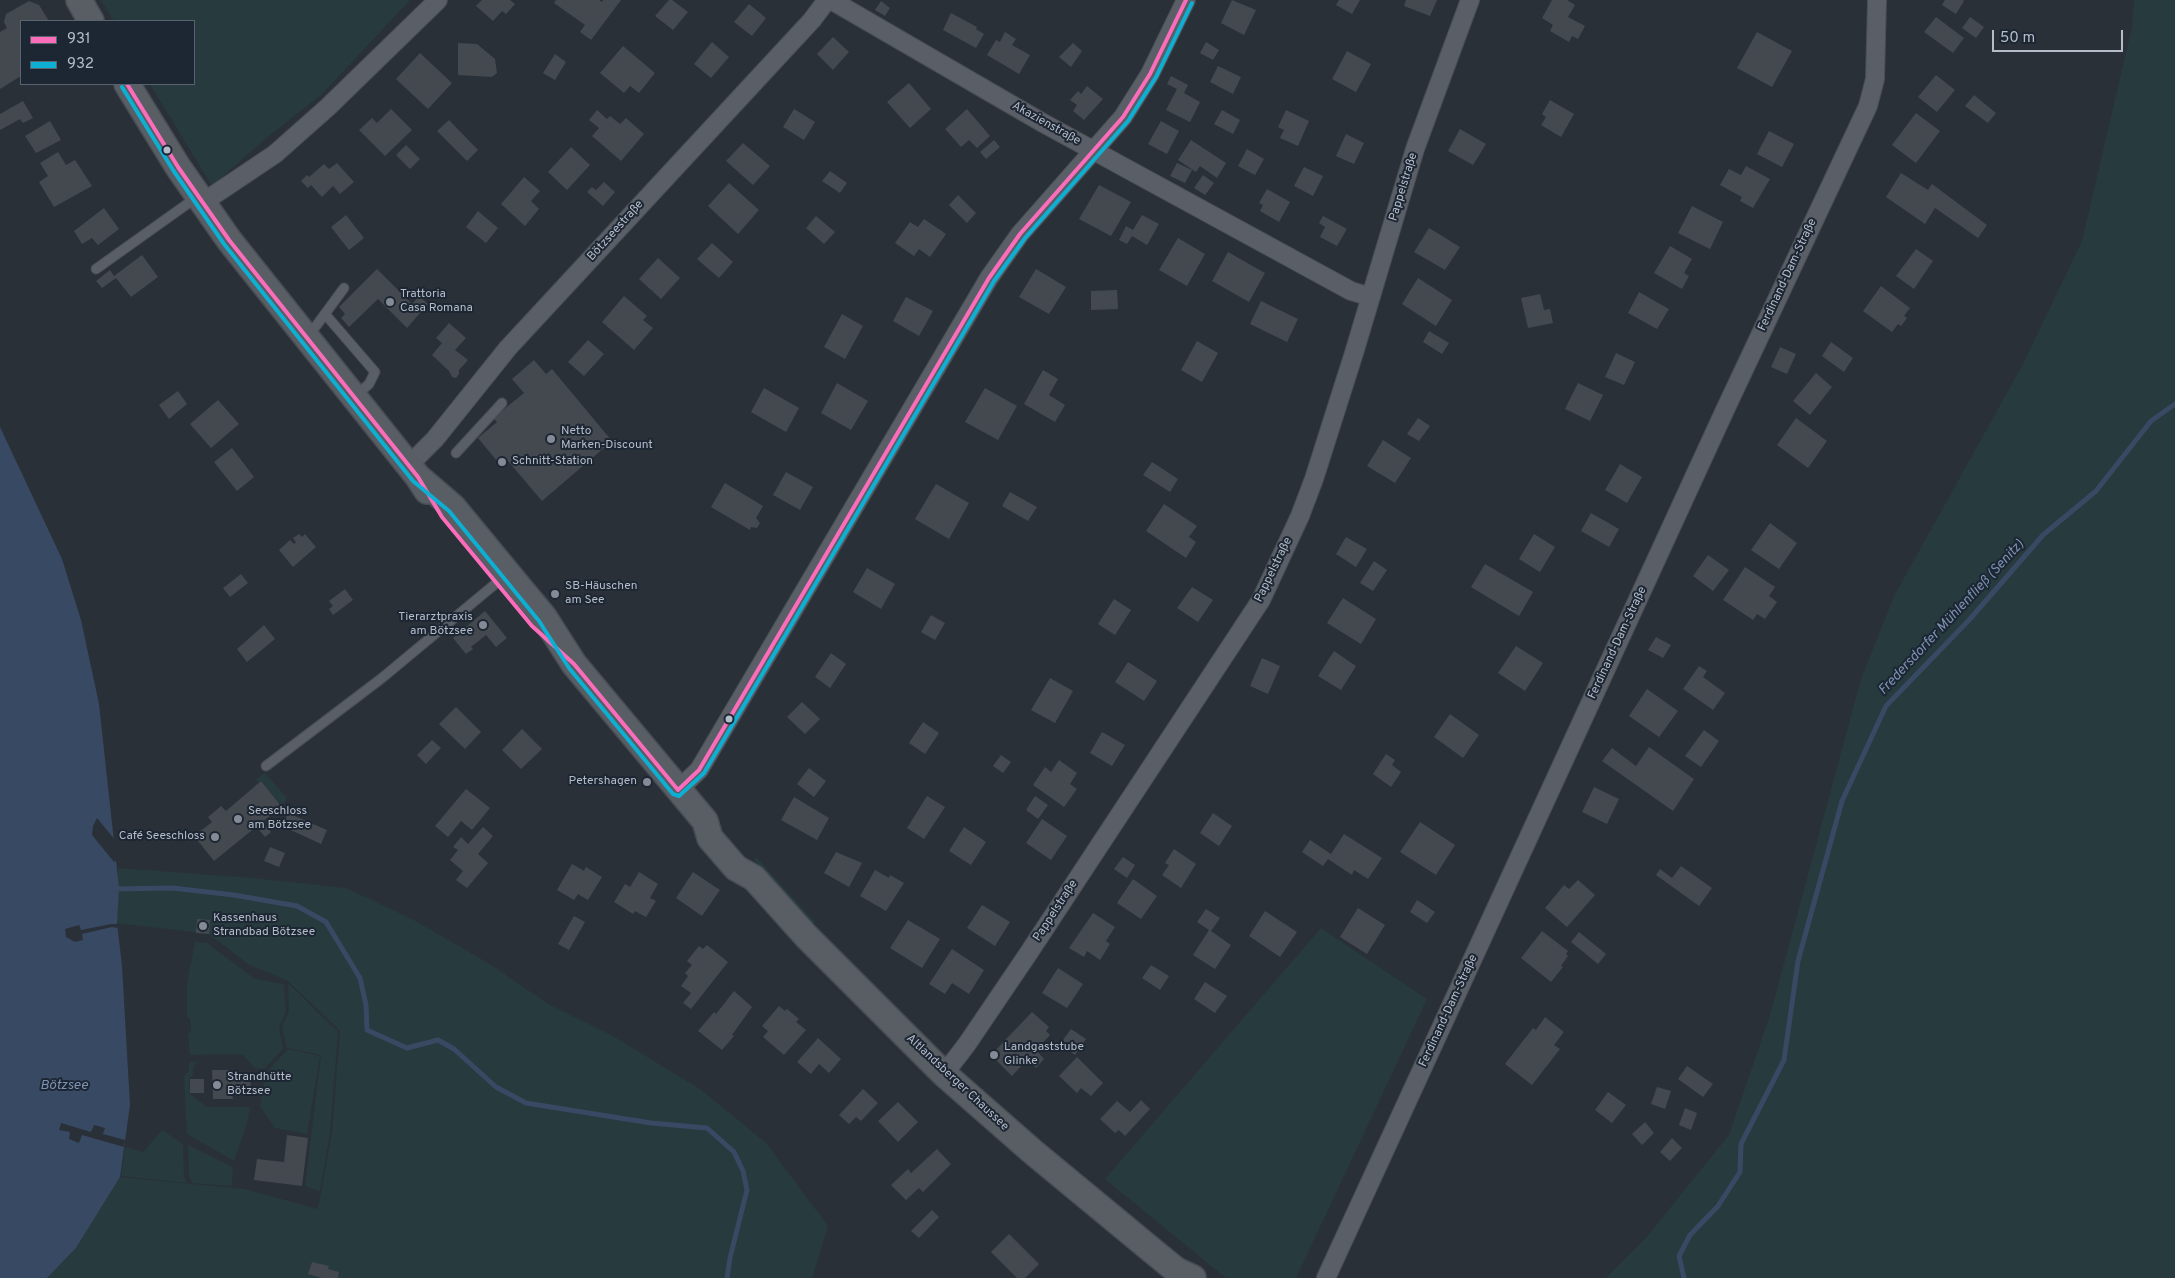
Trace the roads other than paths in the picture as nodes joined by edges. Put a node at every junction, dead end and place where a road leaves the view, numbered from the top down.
1 (78, 0) edge
2 (438, 0) edge
3 (826, 0) edge
4 (831, 0) edge
5 (1186, 0) edge
6 (1470, 0) edge
7 (1877, 0) edge
8 (90, 20) edge
9 (128, 85) edge
10 (1094, 150) junction
11 (200, 200) junction
12 (96, 269) dead end
13 (344, 288) dead end
14 (1371, 298) junction
15 (325, 314) junction
16 (305, 336) junction
17 (353, 397) junction
18 (502, 403) dead end
19 (456, 453) dead end
20 (414, 471) junction
21 (502, 578) junction
22 (266, 766) dead end
23 (678, 790) junction
24 (944, 1074) junction
25 (1184, 1275) edge
26 (1326, 1278) edge

1 - 8 main road
2 - 11 street
3 - 20 street, Bötzseestraße
4 - 10 street, Akazienstraße
5 - 10 street
6 - 14 street, Pappelstraße
7 - 26 street, Ferdinand-Dam-Straße
9 - 11 main road, Altlandsberger Chaussee
10 - 14 street, Akazienstraße
10 - 23 street
11 - 12 lane
11 - 16 main road, Altlandsberger Chaussee
13 - 15 lane
14 - 24 street, Pappelstraße
15 - 16 lane
15 - 17 lane
16 - 17 main road, Altlandsberger Chaussee
17 - 20 main road, Altlandsberger Chaussee
18 - 19 lane
20 - 21 main road, Altlandsberger Chaussee
21 - 22 lane
21 - 23 main road, Altlandsberger Chaussee
23 - 24 main road, Altlandsberger Chaussee
24 - 25 main road, Altlandsberger Chaussee

